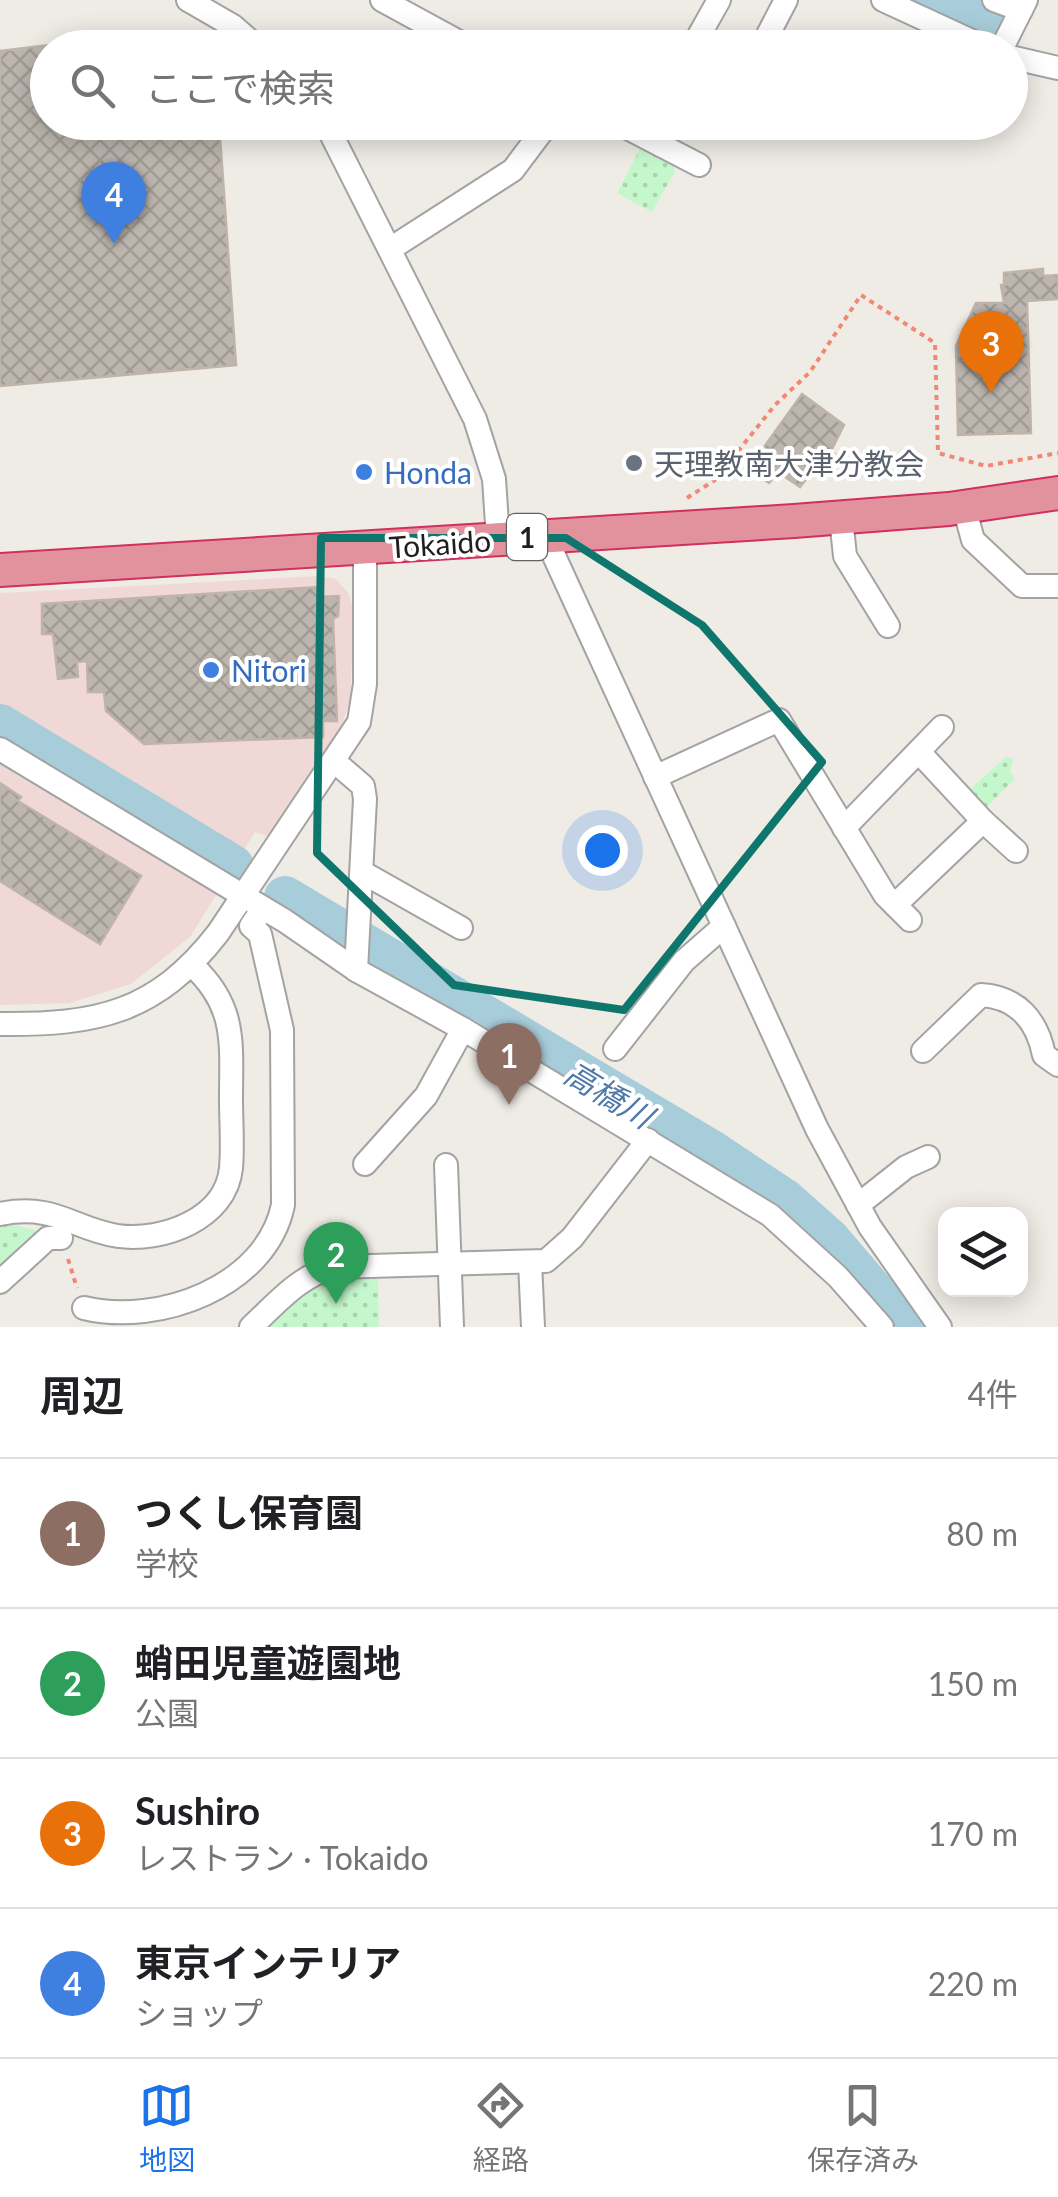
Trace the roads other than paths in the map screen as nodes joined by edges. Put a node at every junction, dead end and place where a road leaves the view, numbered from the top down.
1 (188, 0) edge
2 (382, 0) edge
3 (719, 0) edge
4 (786, 0) edge
5 (882, 0) edge
6 (994, 0) edge
7 (1023, 5) edge
8 (238, 30) edge
9 (437, 30) edge
10 (702, 30) edge
11 (770, 30) edge
12 (948, 30) edge
13 (1011, 30) edge
14 (1028, 61) edge
15 (1058, 68) edge
16 (334, 140) edge
17 (536, 140) edge
18 (651, 140) edge
19 (699, 165) dead end
20 (390, 249) junction
21 (1058, 493) edge
22 (964, 507) junction
23 (841, 518) junction
24 (548, 536) junction
25 (498, 539) junction
26 (366, 548) junction
27 (0, 570) edge
28 (1058, 586) edge
29 (888, 626) dead end
30 (942, 727) dead end
31 (0, 749) edge
32 (918, 752) junction
33 (335, 762) junction
34 (656, 778) junction
35 (983, 821) junction
36 (844, 828) junction
37 (1016, 851) dead end
38 (362, 872) junction
39 (253, 902) junction
40 (724, 926) junction
41 (461, 928) dead end
42 (356, 963) junction
43 (193, 966) junction
44 (0, 1024) edge
45 (464, 1029) junction
46 (614, 1049) dead end
47 (923, 1051) dead end
48 (1058, 1065) edge
49 (648, 1140) junction
50 (928, 1157) dead end
51 (365, 1164) dead end
52 (446, 1165) dead end
53 (858, 1205) junction
54 (0, 1214) edge
55 (61, 1238) road end
56 (530, 1262) junction
57 (450, 1264) junction
58 (0, 1282) edge
59 (83, 1320) edge
60 (251, 1327) edge
61 (452, 1327) edge
62 (533, 1327) edge
63 (882, 1327) edge
64 (940, 1327) edge

1 - 8 street
2 - 9 street
3 - 10 street
4 - 11 street
5 - 12 street
6 - 7 street
7 - 13 street
14 - 15 street
16 - 20 street
17 - 20 street
18 - 19 street
20 - 25 street
21 - 22 highway, Tokaido / 1
22 - 23 highway, Tokaido / 1
22 - 28 street
23 - 24 highway, Tokaido / 1
23 - 29 street
24 - 25 highway, Tokaido / 1
24 - 34 street
25 - 26 highway, Tokaido / 1
26 - 27 highway, Tokaido / 1
26 - 33 street
30 - 32 street
31 - 39 street
32 - 35 street
32 - 36 street
33 - 38 street
33 - 39 street
34 - 36 street
34 - 40 street
35 - 36 street
35 - 37 street
38 - 41 street
38 - 42 street
39 - 42 street
39 - 43 street
39 - 59 street
40 - 46 street
40 - 53 street
42 - 45 street
43 - 44 street
43 - 54 street
45 - 49 street
45 - 51 street
47 - 48 street
49 - 56 street
49 - 63 street
50 - 53 street
52 - 57 street
53 - 64 street
55 - 58 street
56 - 57 street
56 - 62 street
57 - 60 street
57 - 61 street

